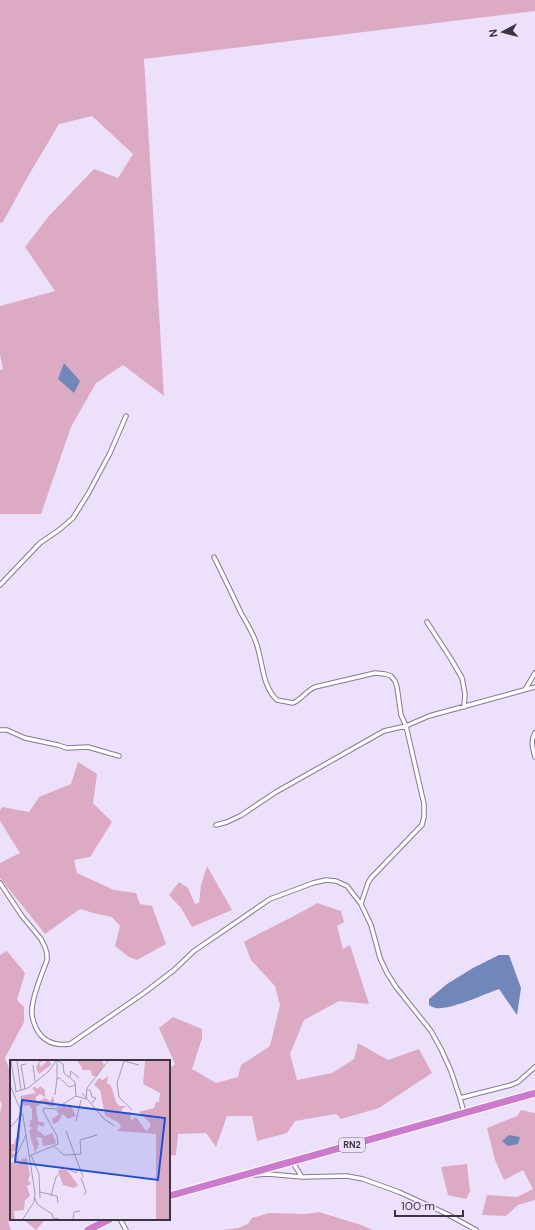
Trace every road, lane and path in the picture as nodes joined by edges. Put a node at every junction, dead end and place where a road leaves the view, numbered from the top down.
1 (126, 416) dead end
2 (214, 557) dead end
3 (0, 585) edge
4 (427, 622) dead end
5 (535, 673) edge
6 (535, 687) edge
7 (526, 688) junction
8 (464, 707) junction
9 (406, 726) junction
10 (0, 730) edge
11 (535, 733) edge
12 (119, 756) dead end
13 (535, 757) edge
14 (216, 825) dead end
15 (0, 884) edge
16 (362, 904) junction
17 (535, 1067) edge
18 (535, 1093) edge
19 (460, 1098) junction
20 (464, 1113) junction
21 (294, 1161) junction
22 (246, 1175) junction
23 (302, 1177) junction
24 (170, 1196) edge
25 (108, 1220) edge
26 (121, 1220) edge
27 (88, 1230) edge
28 (126, 1230) edge
29 (476, 1230) edge

1 - 3 street
2 - 9 street
4 - 8 street
5 - 7 street
6 - 7 street
7 - 8 street
8 - 9 street
9 - 14 street
9 - 16 street
10 - 12 street
11 - 13 street
15 - 16 street
16 - 19 street
17 - 19 street
18 - 20 highway, RN2
19 - 20 street
20 - 21 highway, RN2
21 - 22 highway, RN2
21 - 23 street
22 - 23 street
22 - 24 highway, RN2
23 - 29 street
25 - 27 highway
26 - 28 street

